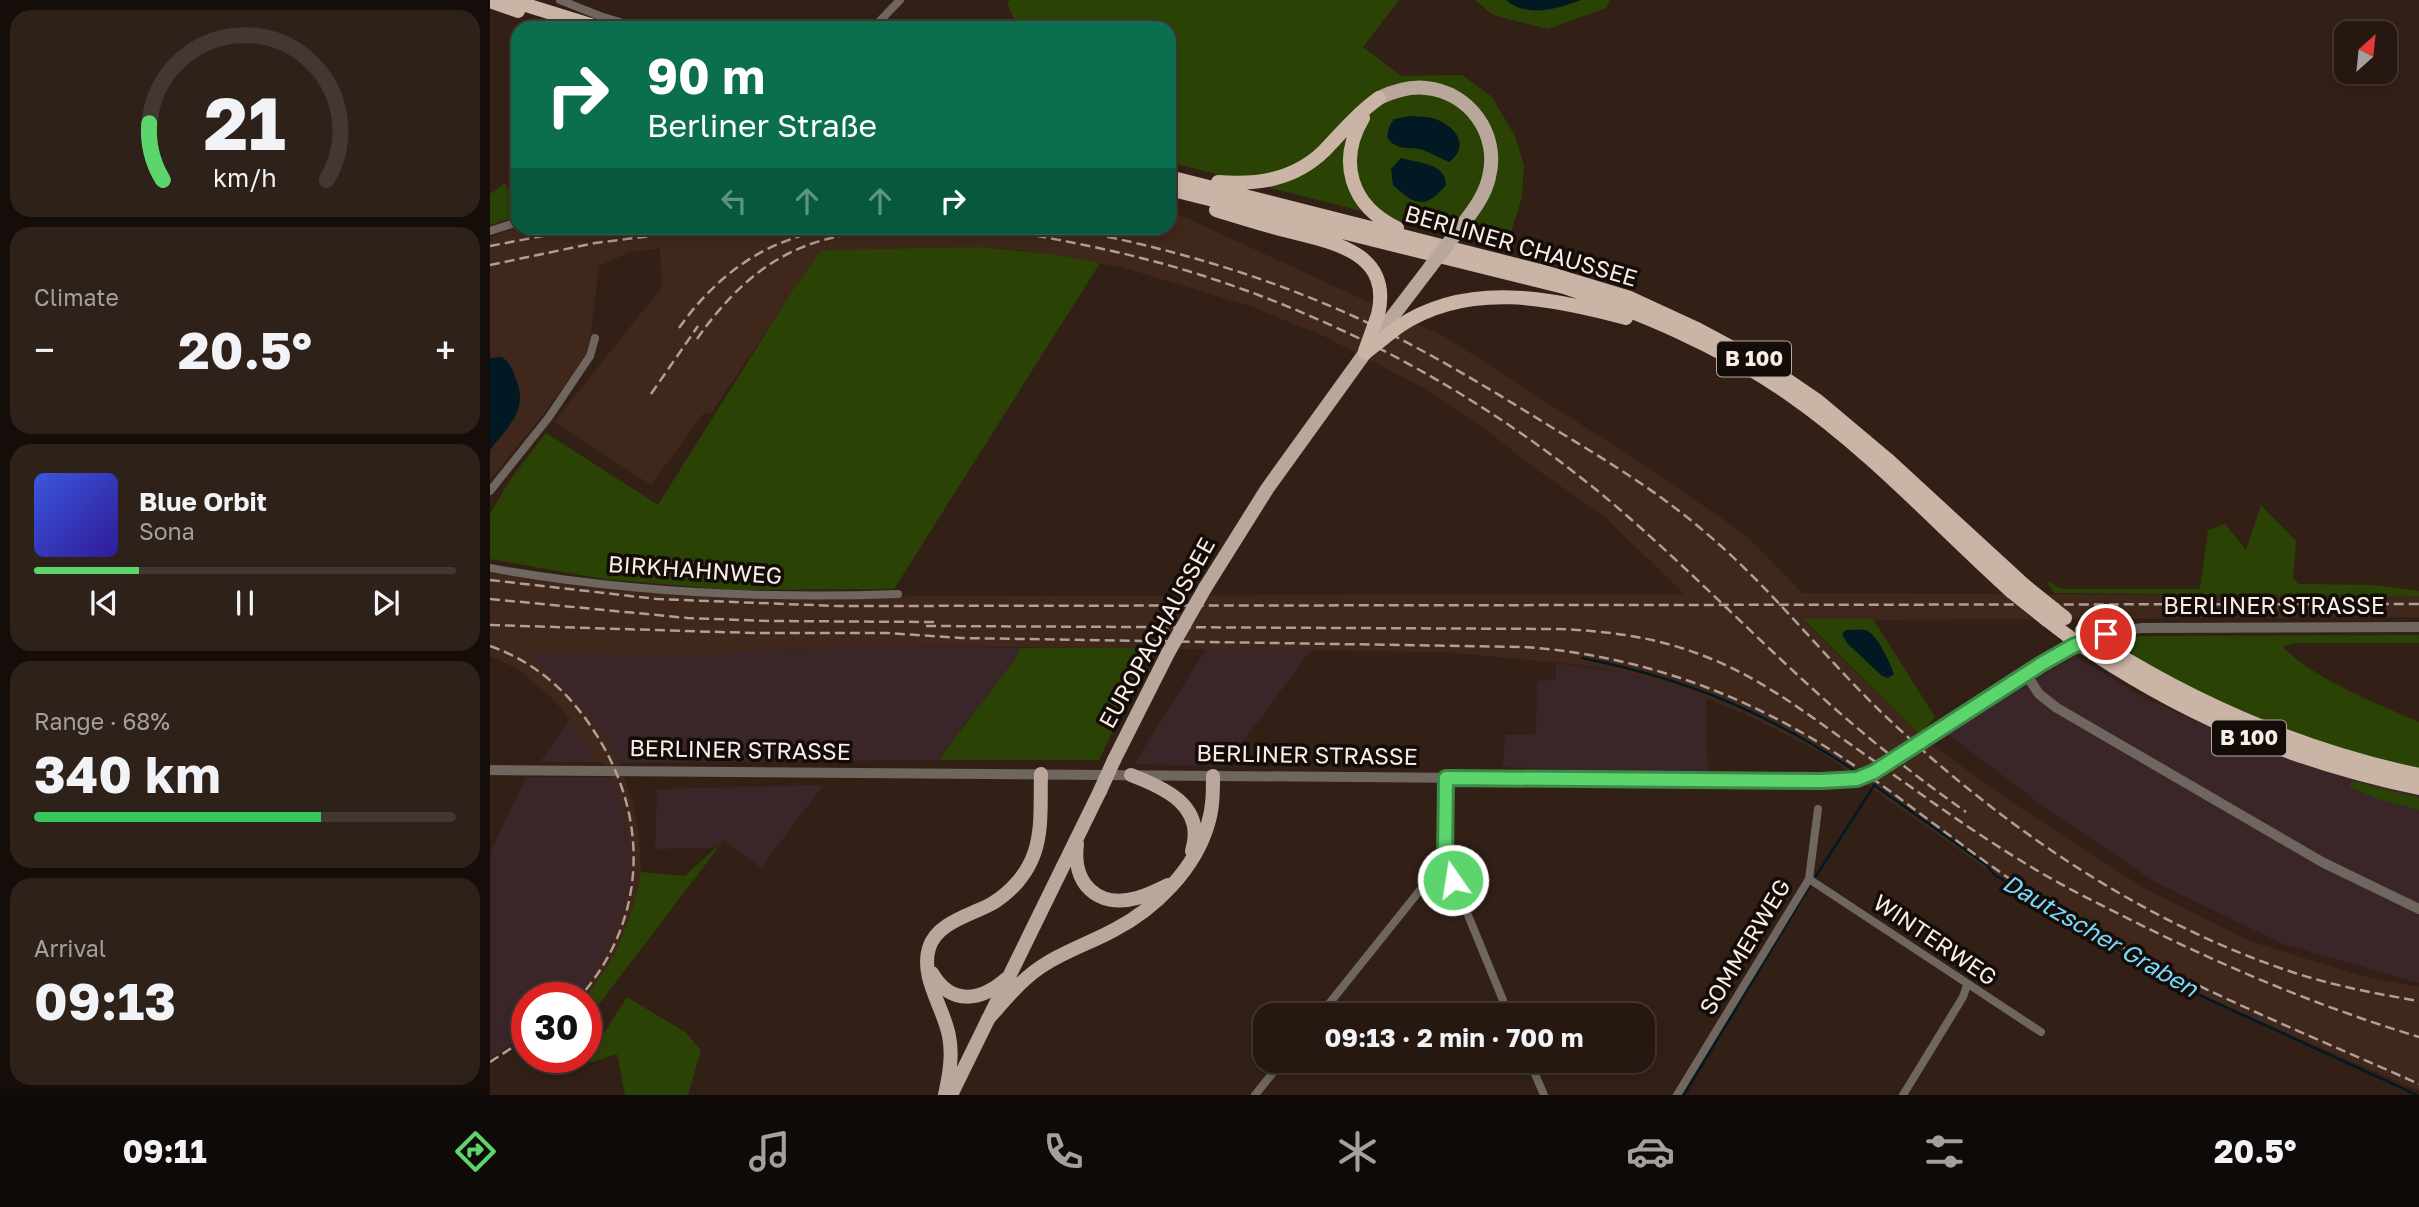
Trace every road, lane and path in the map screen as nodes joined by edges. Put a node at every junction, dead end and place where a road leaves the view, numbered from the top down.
1 (510, 0) edge
2 (560, 0) edge
3 (900, 0) edge
4 (490, 1) edge
5 (553, 21) edge
6 (578, 21) edge
7 (617, 21) edge
8 (880, 21) edge
9 (1379, 99) junction
10 (1176, 178) edge
11 (1176, 179) edge
12 (1176, 193) edge
13 (1176, 194) edge
14 (511, 224) edge
15 (490, 232) edge
16 (1431, 242) junction
17 (1388, 321) junction
18 (1679, 332) junction
19 (595, 338) dead end
20 (1365, 353) junction
21 (490, 491) edge
22 (490, 568) edge
23 (2018, 589) junction
24 (898, 594) dead end
25 (2419, 626) edge
26 (2075, 633) junction
27 (2100, 650) junction
28 (2026, 674) junction
29 (490, 770) edge
30 (1041, 774) junction
31 (1131, 775) junction
32 (2419, 775) edge
33 (1213, 776) junction
34 (1446, 778) junction
35 (2419, 788) edge
36 (1818, 809) dead end
37 (1079, 833) junction
38 (1445, 859) junction
39 (1187, 866) junction
40 (1811, 881) junction
41 (1172, 883) junction
42 (2419, 909) edge
43 (926, 960) junction
44 (1010, 976) junction
45 (1967, 985) junction
46 (1330, 1003) edge
47 (1504, 1003) edge
48 (988, 1019) junction
49 (2041, 1032) dead end
50 (1273, 1073) edge
51 (1535, 1073) edge
52 (945, 1095) edge
53 (951, 1095) edge
54 (1255, 1095) edge
55 (1544, 1095) edge
56 (1677, 1095) edge
57 (1903, 1095) edge

1 - 6 highway
2 - 7 street
3 - 8 street
4 - 5 highway
9 - 10 highway
9 - 16 highway
9 - 17 main road, bridge
11 - 16 highway, BERLINER CHAUSSEE / B 100
12 - 18 highway, BERLINER CHAUSSEE / B 100
13 - 17 highway
14 - 15 street
16 - 23 highway, BERLINER CHAUSSEE / B 100
17 - 18 highway
17 - 20 highway, bridge
17 - 20 highway, bridge
18 - 23 highway, BERLINER CHAUSSEE / B 100
19 - 21 street
20 - 37 main road, EUROPACHAUSSEE, bridge
22 - 24 street, BIRKHAHNWEG
23 - 26 highway, B 100, bridge
23 - 26 highway, B 100, bridge
25 - 28 street, BERLINER STRASSE
26 - 27 highway, B 100, bridge
27 - 32 highway, B 100
27 - 35 highway, B 100
28 - 34 street, BERLINER STRASSE
28 - 42 street
29 - 30 street, BERLINER STRASSE
30 - 31 street, BERLINER STRASSE
30 - 43 main road
31 - 33 street, BERLINER STRASSE
31 - 39 main road
33 - 34 street, BERLINER STRASSE
33 - 39 main road
34 - 38 street
36 - 40 street, SOMMERWEG
37 - 41 main road
37 - 44 main road, EUROPACHAUSSEE
38 - 46 street
38 - 47 street
39 - 41 main road
40 - 45 street, WINTERWEG
40 - 56 street, SOMMERWEG
41 - 48 main road
43 - 44 main road
43 - 52 main road
44 - 48 main road, EUROPACHAUSSEE
45 - 49 street, WINTERWEG
45 - 57 street
48 - 53 main road, EUROPACHAUSSEE
50 - 54 street
51 - 55 street

